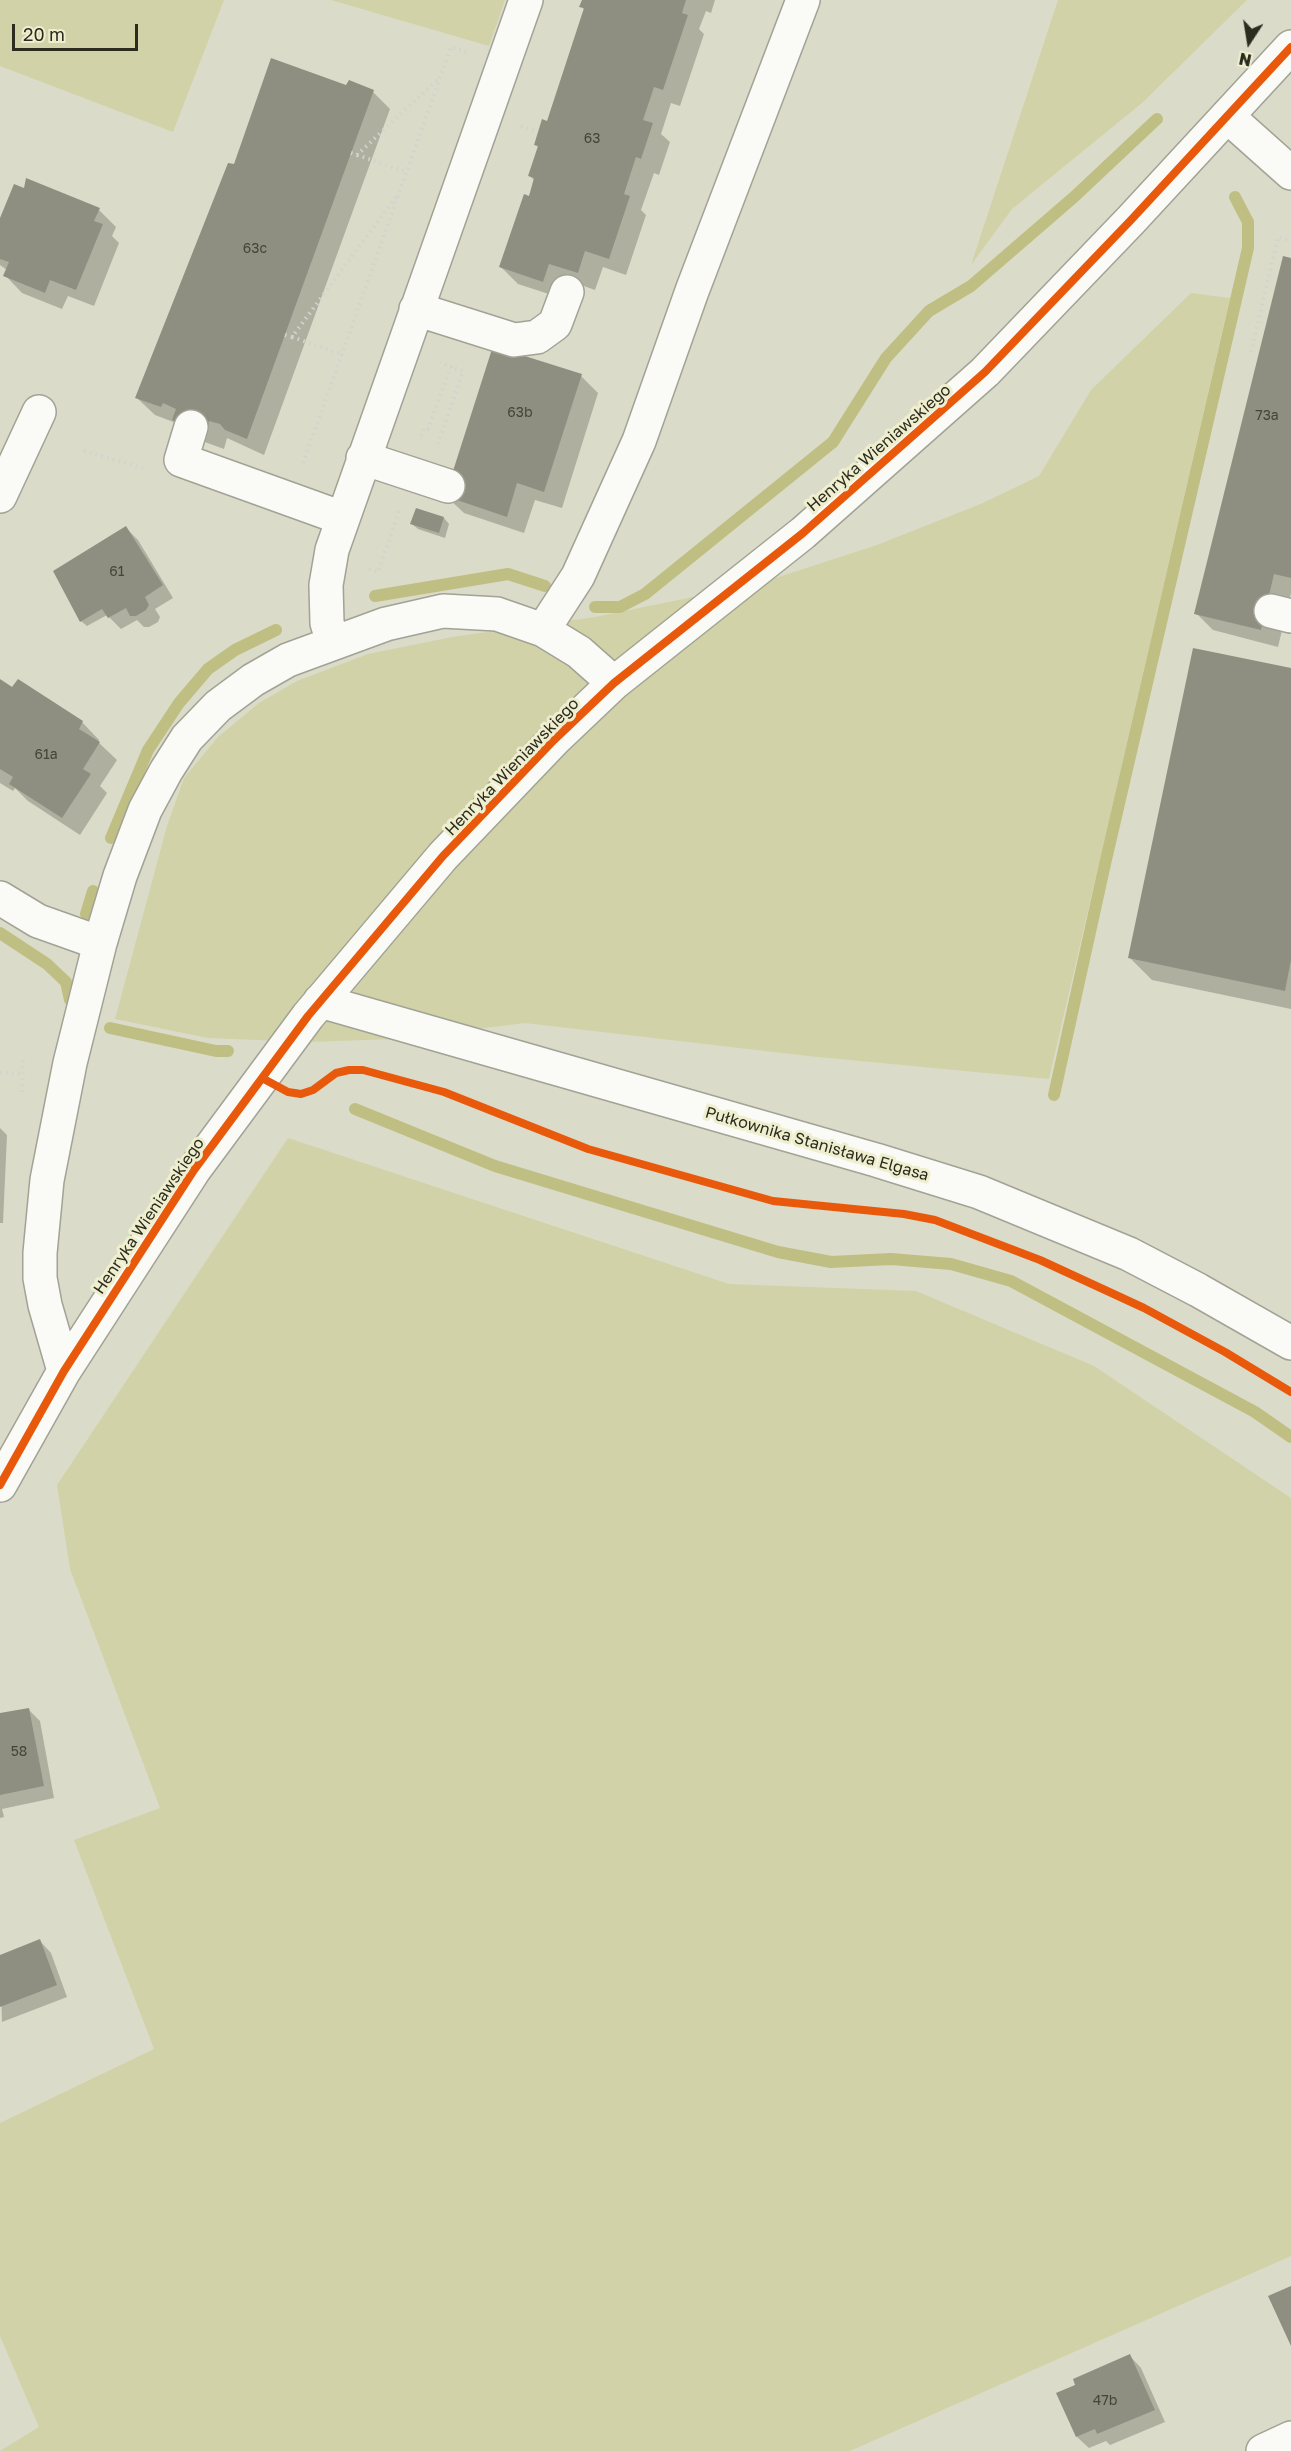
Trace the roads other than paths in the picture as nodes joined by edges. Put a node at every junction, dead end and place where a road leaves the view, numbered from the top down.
1 (526, 0) edge
2 (803, 0) edge
3 (1291, 47) edge
4 (1227, 116) junction
5 (1291, 173) edge
6 (567, 292) dead end
7 (416, 309) junction
8 (39, 412) dead end
9 (191, 427) dead end
10 (363, 458) junction
11 (448, 486) dead end
12 (0, 496) edge
13 (342, 518) junction
14 (543, 630) junction
15 (333, 642) junction
16 (614, 683) junction
17 (0, 898) edge
18 (100, 943) junction
19 (320, 1001) junction
20 (1291, 1343) edge
21 (64, 1371) junction
22 (0, 1485) edge
23 (1291, 2438) edge
24 (1263, 2451) edge

1 - 7 street
2 - 14 street
3 - 4 street, Henryka Wieniawskiego
4 - 5 street
4 - 16 street, Henryka Wieniawskiego
6 - 7 street
7 - 10 street
8 - 12 street
9 - 13 street
10 - 11 street
10 - 13 street
13 - 15 street
14 - 15 street
14 - 16 street
15 - 18 street
16 - 19 street, Henryka Wieniawskiego
17 - 18 street
18 - 21 street
19 - 20 street, Pułkownika Stanisława Elgasa
19 - 21 street, Henryka Wieniawskiego
21 - 22 street, Henryka Wieniawskiego
23 - 24 street

